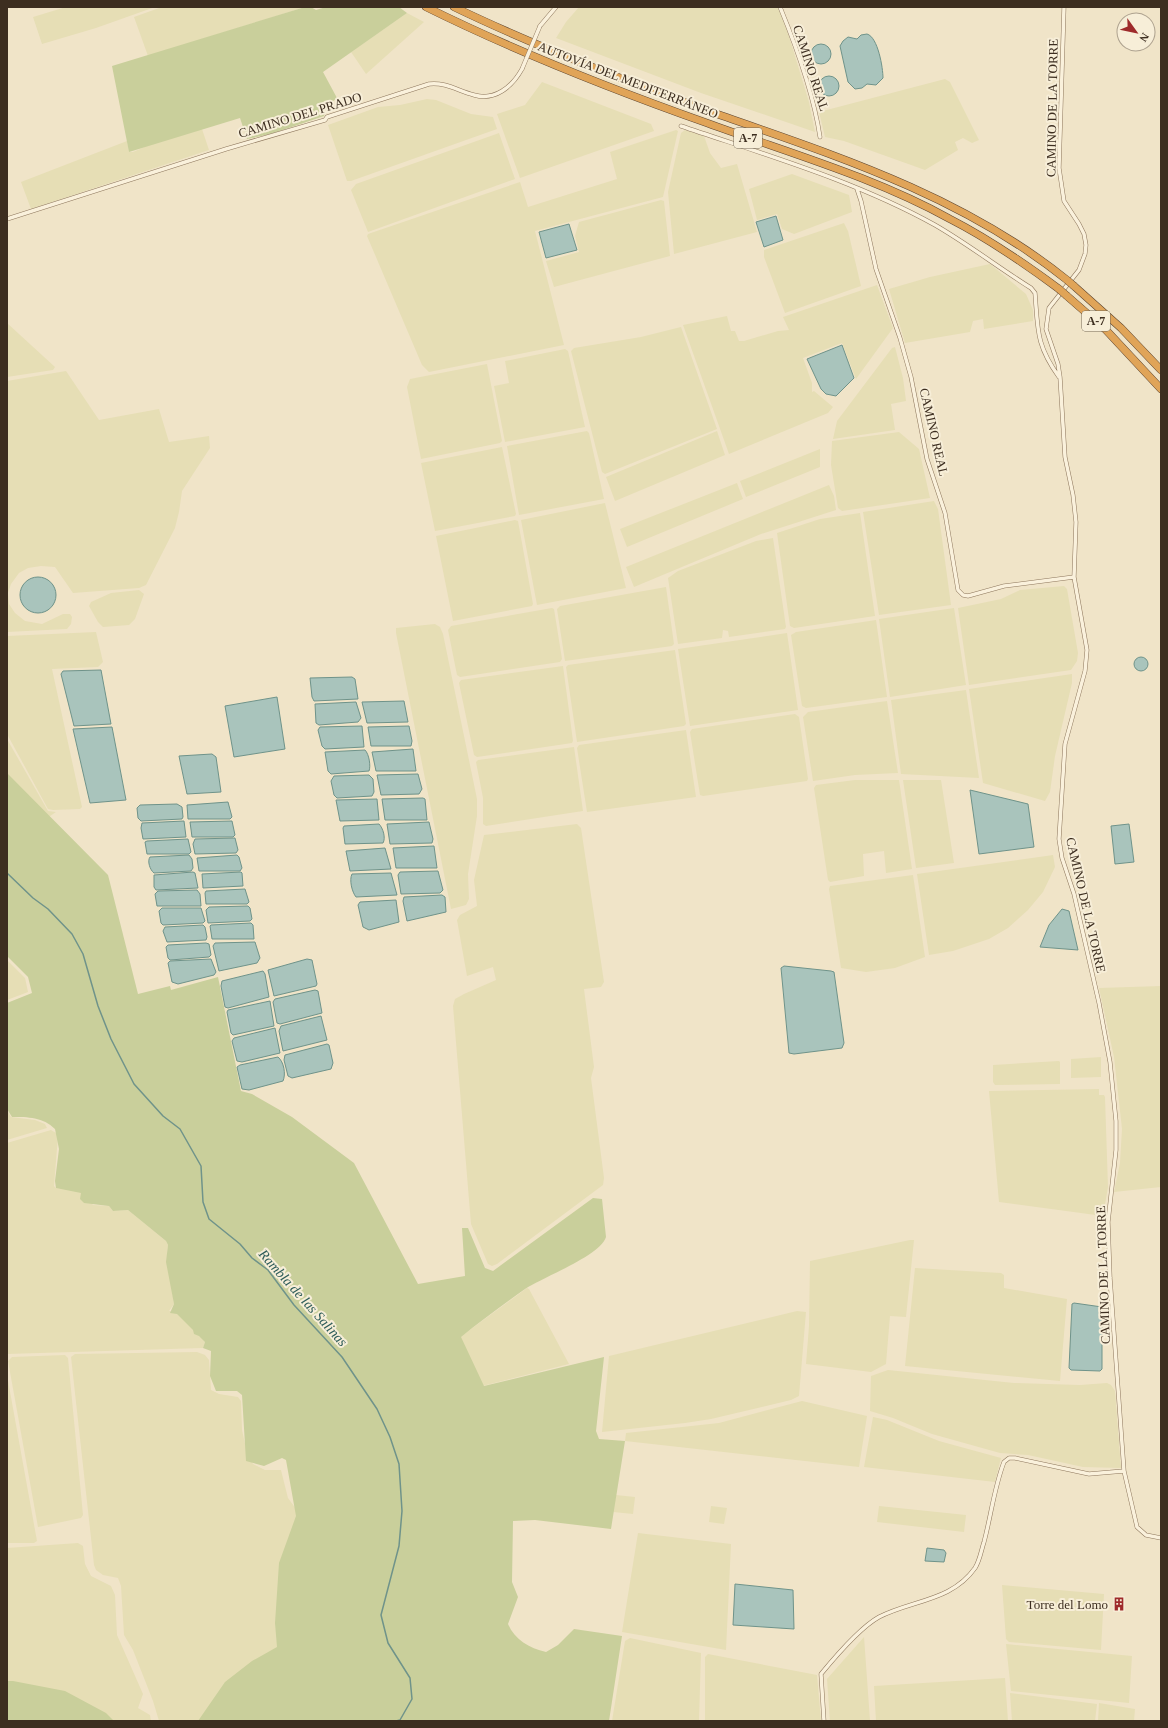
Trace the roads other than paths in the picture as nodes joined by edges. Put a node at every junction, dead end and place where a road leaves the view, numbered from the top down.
1 (426, 7) edge
2 (454, 7) edge
3 (556, 7) edge
4 (780, 7) edge
5 (1064, 7) edge
6 (681, 126) dead end
7 (820, 137) dead end
8 (857, 189) junction
9 (7, 219) edge
10 (1161, 370) edge
11 (1060, 378) junction
12 (1161, 389) edge
13 (1074, 577) junction
14 (1124, 1471) junction
15 (1161, 1538) edge
16 (824, 1721) edge

1 - 12 highway, AUTOVÍA DEL MEDITERRÁNEO / A-7, bridge
2 - 10 highway, AUTOVÍA DEL MEDITERRÁNEO / A-7, bridge
3 - 9 street, CAMINO DEL PRADO, bridge
4 - 7 street, CAMINO REAL
5 - 11 street, CAMINO DE LA TORRE
6 - 8 street
8 - 11 street
8 - 13 street, CAMINO REAL
11 - 13 street, CAMINO DE LA TORRE
13 - 14 street, CAMINO DE LA TORRE
14 - 15 street, CAMINO DE LA TORRE
14 - 16 street

